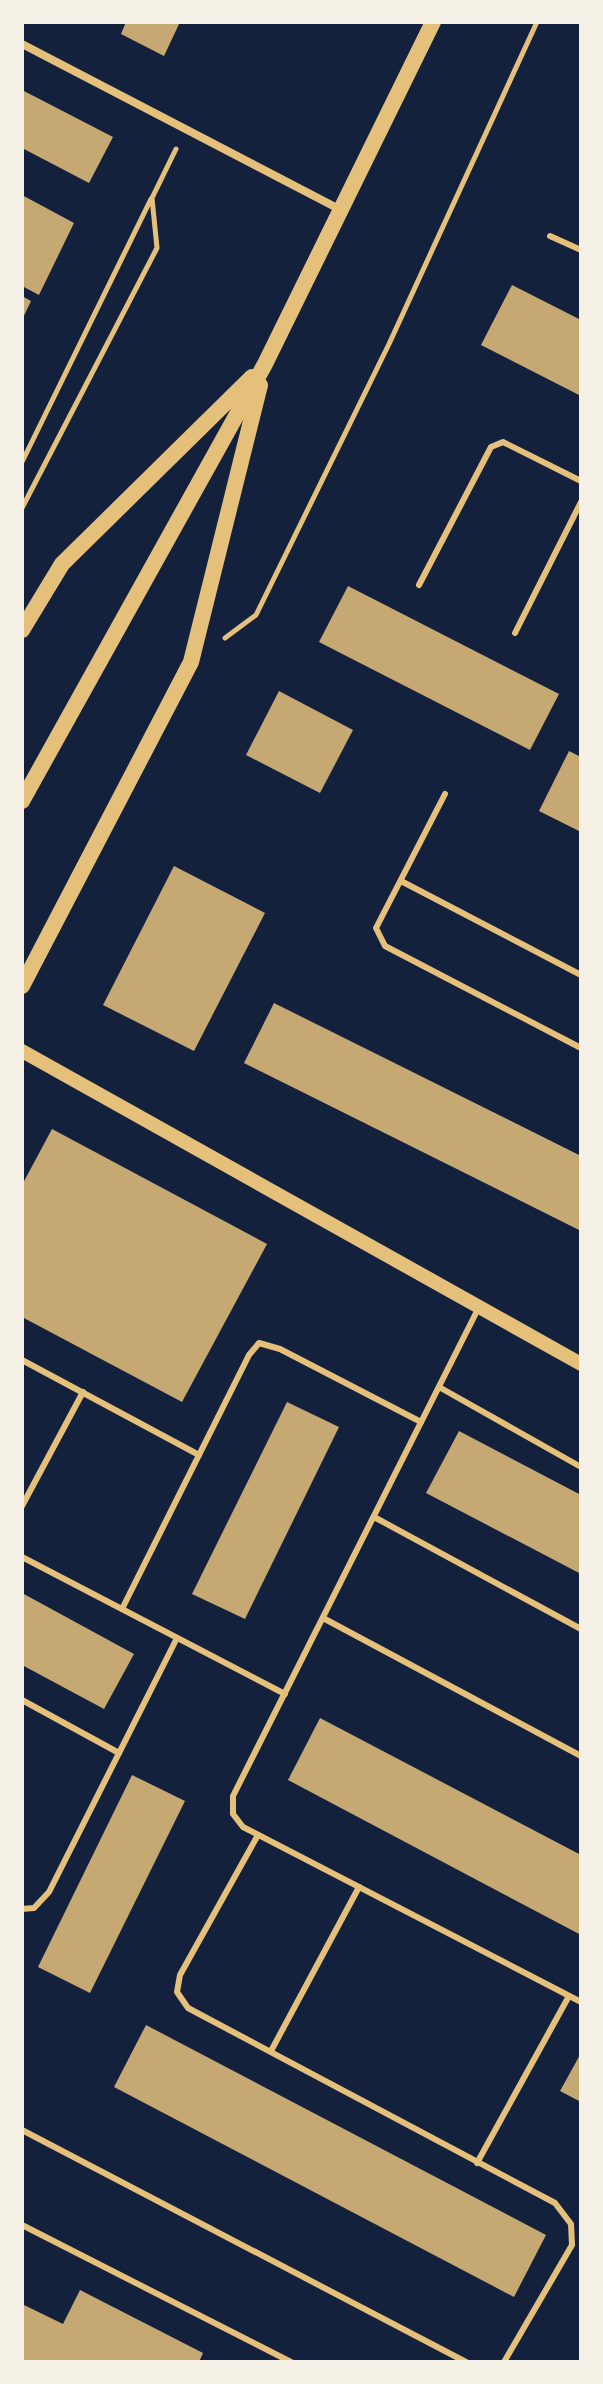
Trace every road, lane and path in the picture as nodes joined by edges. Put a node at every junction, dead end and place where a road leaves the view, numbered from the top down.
1 (433, 22) edge
2 (537, 22) edge
3 (22, 44) edge
4 (185, 130) junction
5 (152, 198) junction
6 (341, 210) junction
7 (550, 236) dead end
8 (581, 250) edge
9 (265, 364) junction
10 (22, 462) edge
11 (581, 481) edge
12 (581, 502) edge
13 (22, 508) edge
14 (419, 585) dead end
15 (256, 615) dead end
16 (22, 630) edge
17 (515, 633) dead end
18 (445, 794) dead end
19 (22, 801) edge
20 (401, 881) junction
21 (581, 975) edge
22 (22, 986) edge
23 (581, 1048) edge
24 (22, 1051) edge
25 (479, 1307) junction
26 (22, 1360) edge
27 (581, 1364) edge
28 (439, 1387) junction
29 (83, 1392) junction
30 (421, 1422) junction
31 (199, 1455) junction
32 (581, 1467) edge
33 (22, 1506) edge
34 (374, 1517) junction
35 (22, 1557) edge
36 (122, 1609) junction
37 (323, 1618) junction
38 (581, 1629) edge
39 (177, 1638) junction
40 (285, 1694) junction
41 (22, 1700) edge
42 (119, 1753) junction
43 (581, 1756) edge
44 (258, 1835) junction
45 (359, 1887) junction
46 (22, 1909) edge
47 (569, 1996) junction
48 (581, 2002) edge
49 (271, 2051) junction
50 (22, 2130) edge
51 (477, 2163) junction
52 (22, 2225) edge
53 (291, 2362) edge
54 (466, 2362) edge
55 (504, 2362) edge

1 - 6 main road
2 - 15 path
3 - 4 street
4 - 5 path
4 - 6 street
5 - 10 path
5 - 13 path
6 - 9 main road
7 - 8 lane
9 - 16 main road
9 - 19 main road
9 - 22 main road
11 - 14 lane
12 - 17 lane
18 - 20 lane
20 - 21 lane
20 - 23 lane
24 - 25 street
25 - 27 street
25 - 28 lane
26 - 29 lane
28 - 30 lane
28 - 32 lane
29 - 31 lane
29 - 33 lane
30 - 31 lane
30 - 34 lane
31 - 36 lane
34 - 37 lane
34 - 38 lane
35 - 36 lane
36 - 39 lane
37 - 40 lane
37 - 43 lane
39 - 40 lane
39 - 42 lane
40 - 44 lane
41 - 42 lane
42 - 46 lane
44 - 45 lane
44 - 49 lane
45 - 47 lane
45 - 49 lane
47 - 48 lane
47 - 51 lane
49 - 51 lane
50 - 54 lane
51 - 55 lane
52 - 53 lane

